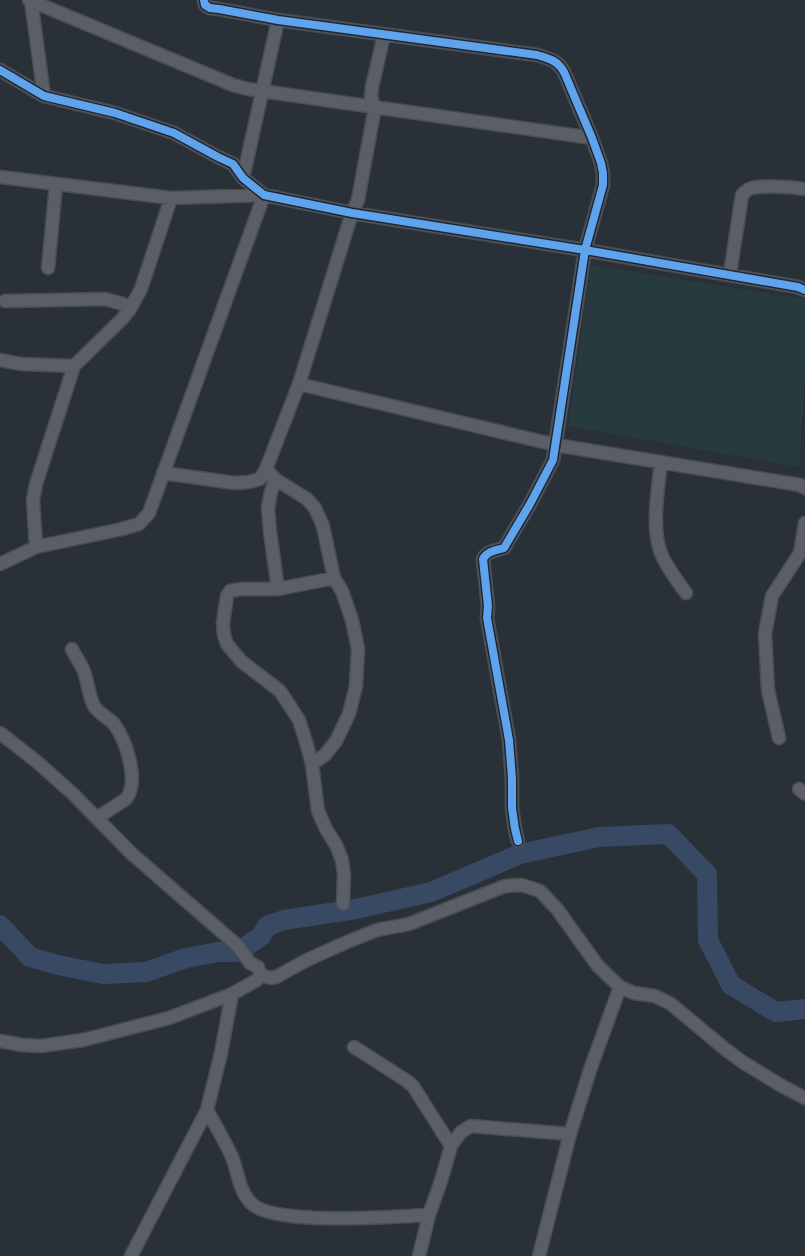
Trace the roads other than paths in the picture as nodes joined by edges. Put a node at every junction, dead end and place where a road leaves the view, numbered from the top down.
1 (204, 0) edge
2 (30, 1) edge
3 (278, 20) junction
4 (384, 35) junction
5 (0, 70) edge
6 (263, 91) junction
7 (44, 96) junction
8 (375, 107) junction
9 (592, 138) junction
10 (0, 177) edge
11 (243, 178) junction
12 (56, 185) junction
13 (805, 188) edge
14 (264, 195) junction
15 (171, 198) junction
16 (352, 213) junction
17 (585, 250) junction
18 (48, 268) dead end
19 (730, 274) junction
20 (805, 290) edge
21 (5, 301) dead end
22 (130, 309) junction
23 (0, 360) edge
24 (74, 366) junction
25 (299, 384) junction
26 (556, 445) junction
27 (661, 462) junction
28 (266, 469) junction
29 (163, 473) junction
30 (275, 480) junction
31 (805, 488) edge
32 (805, 523) edge
33 (36, 546) junction
34 (802, 554) edge
35 (0, 564) edge
36 (334, 578) junction
37 (278, 589) junction
38 (686, 593) dead end
39 (72, 649) dead end
40 (0, 733) edge
41 (779, 738) dead end
42 (312, 764) junction
43 (97, 818) junction
44 (518, 841) dead end
45 (342, 904) dead end
46 (260, 975) junction
47 (620, 987) junction
48 (232, 994) junction
49 (0, 1040) edge
50 (354, 1047) dead end
51 (805, 1098) edge
52 (207, 1110) junction
53 (570, 1134) junction
54 (451, 1146) junction
55 (429, 1214) junction
56 (131, 1256) edge
57 (419, 1256) edge
58 (539, 1256) edge

1 - 3 street
2 - 6 street
2 - 7 street
3 - 4 street
3 - 6 street
4 - 8 street
4 - 9 street
5 - 7 street
6 - 8 street
6 - 11 street
7 - 11 street
8 - 9 street
8 - 16 street
9 - 17 street
10 - 12 street
11 - 14 street
12 - 15 street
12 - 18 street
13 - 19 street
14 - 15 street
14 - 16 street
14 - 29 street
15 - 22 street
16 - 17 street
16 - 25 street
17 - 19 street
17 - 26 street
19 - 20 street
21 - 22 street
22 - 24 street
23 - 24 street
24 - 33 street
25 - 26 street
25 - 28 street
26 - 27 street
26 - 44 street
27 - 31 street
27 - 38 street
28 - 29 street
28 - 30 street
29 - 33 street
30 - 36 street
30 - 37 street
32 - 34 street
33 - 35 street
34 - 41 street
36 - 37 street
36 - 42 street
37 - 42 street
39 - 43 street
40 - 43 street
42 - 45 street
43 - 46 street
46 - 47 street
46 - 48 street
47 - 51 street
47 - 53 street
48 - 49 street
48 - 52 street
50 - 54 street
52 - 55 street
52 - 56 street
53 - 54 street
53 - 58 street
54 - 55 street
55 - 57 street

